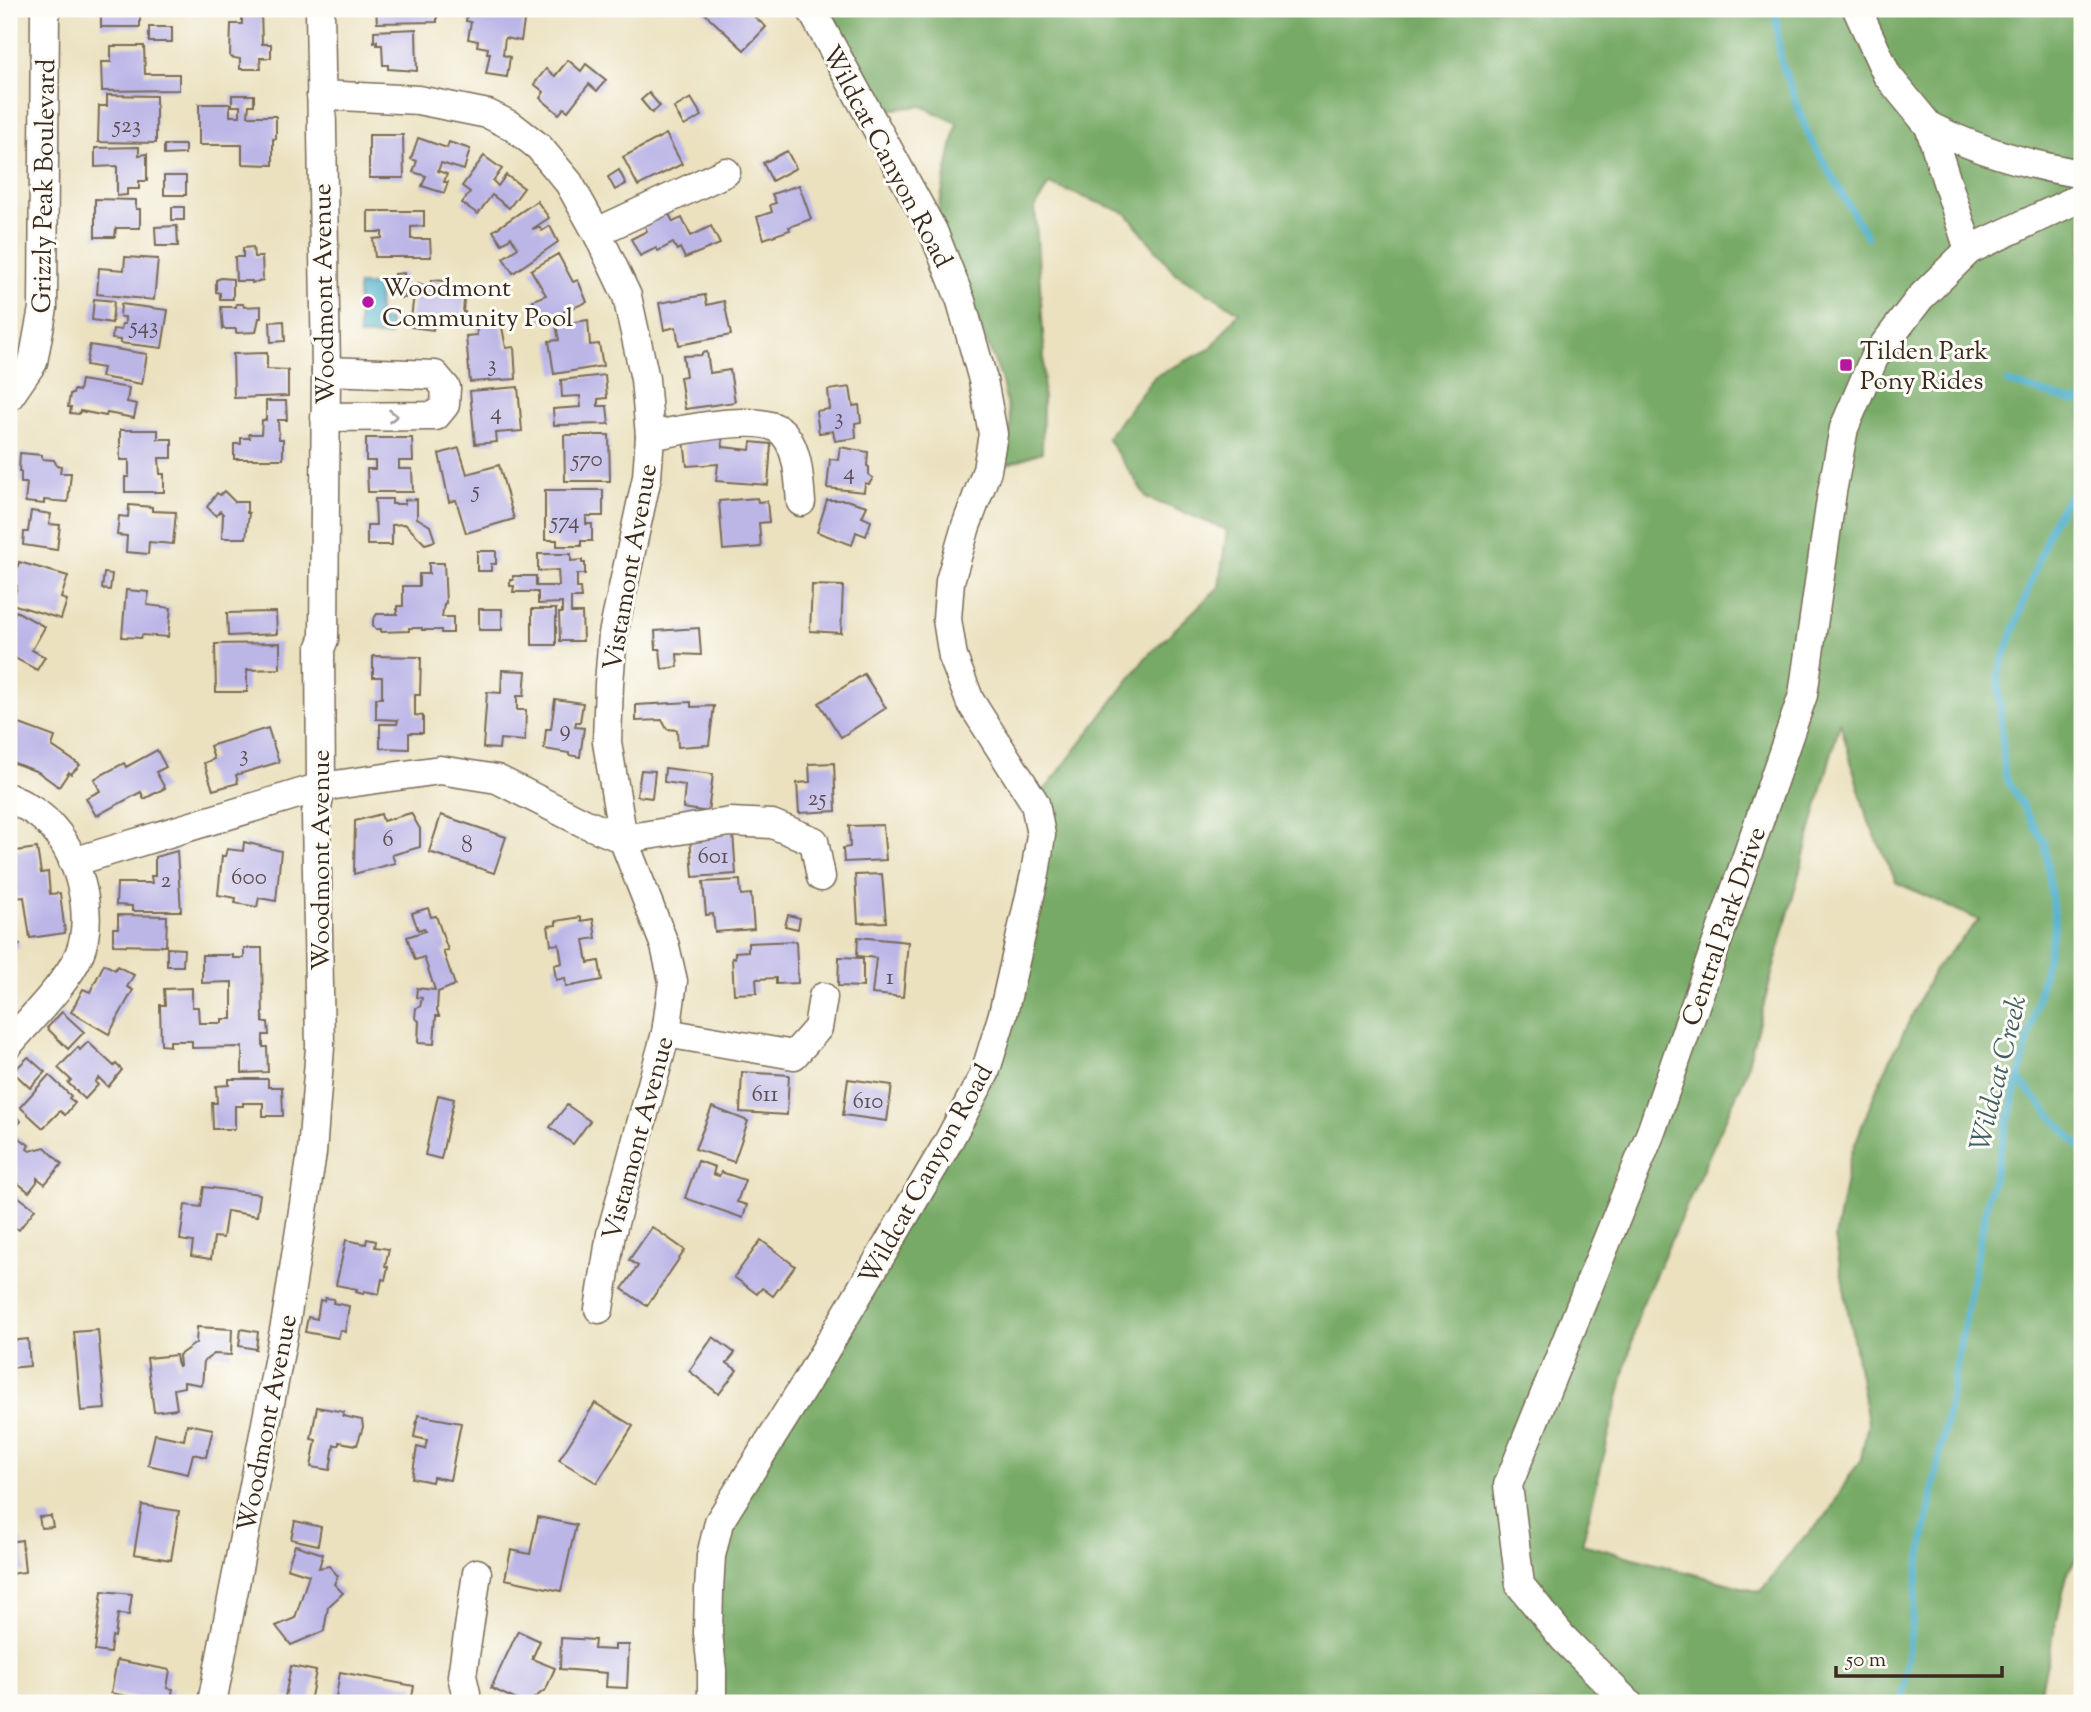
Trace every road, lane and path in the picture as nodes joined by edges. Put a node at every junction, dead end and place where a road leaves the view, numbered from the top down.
1 (45, 9) edge
2 (320, 9) edge
3 (811, 9) edge
4 (1857, 9) edge
5 (321, 95) junction
6 (1929, 126) junction
7 (726, 172) dead end
8 (2082, 174) edge
9 (2082, 197) edge
10 (597, 232) junction
11 (1969, 250) junction
12 (326, 371) junction
13 (9, 397) edge
14 (325, 416) junction
15 (650, 436) junction
16 (802, 502) dead end
17 (321, 787) junction
18 (9, 798) edge
19 (624, 839) junction
20 (74, 862) junction
21 (821, 877) dead end
22 (824, 997) dead end
23 (666, 1033) junction
24 (9, 1044) edge
25 (599, 1309) dead end
26 (477, 1573) dead end
27 (212, 1703) edge
28 (464, 1703) edge
29 (712, 1703) edge
30 (1628, 1703) edge

1 - 13 street, Grizzly Peak Boulevard
2 - 5 street, Woodmont Avenue
3 - 29 street, Wildcat Canyon Road
4 - 6 street
5 - 10 street, Vistamont Avenue
5 - 12 street, Woodmont Avenue
6 - 8 street
6 - 11 street
7 - 10 street
9 - 11 street, Central Park Drive
10 - 15 street, Vistamont Avenue
11 - 30 street, Central Park Drive
12 - 14 street, Woodmont Avenue
14 -> 12 street
14 - 17 street, Woodmont Avenue
15 - 16 street
15 - 19 street, Vistamont Avenue
17 - 19 street
17 - 20 street
17 - 27 street, Woodmont Avenue
18 - 20 street
19 - 21 street
19 - 23 street, Vistamont Avenue
20 - 24 street
22 - 23 street
23 - 25 street, Vistamont Avenue
26 - 28 street

